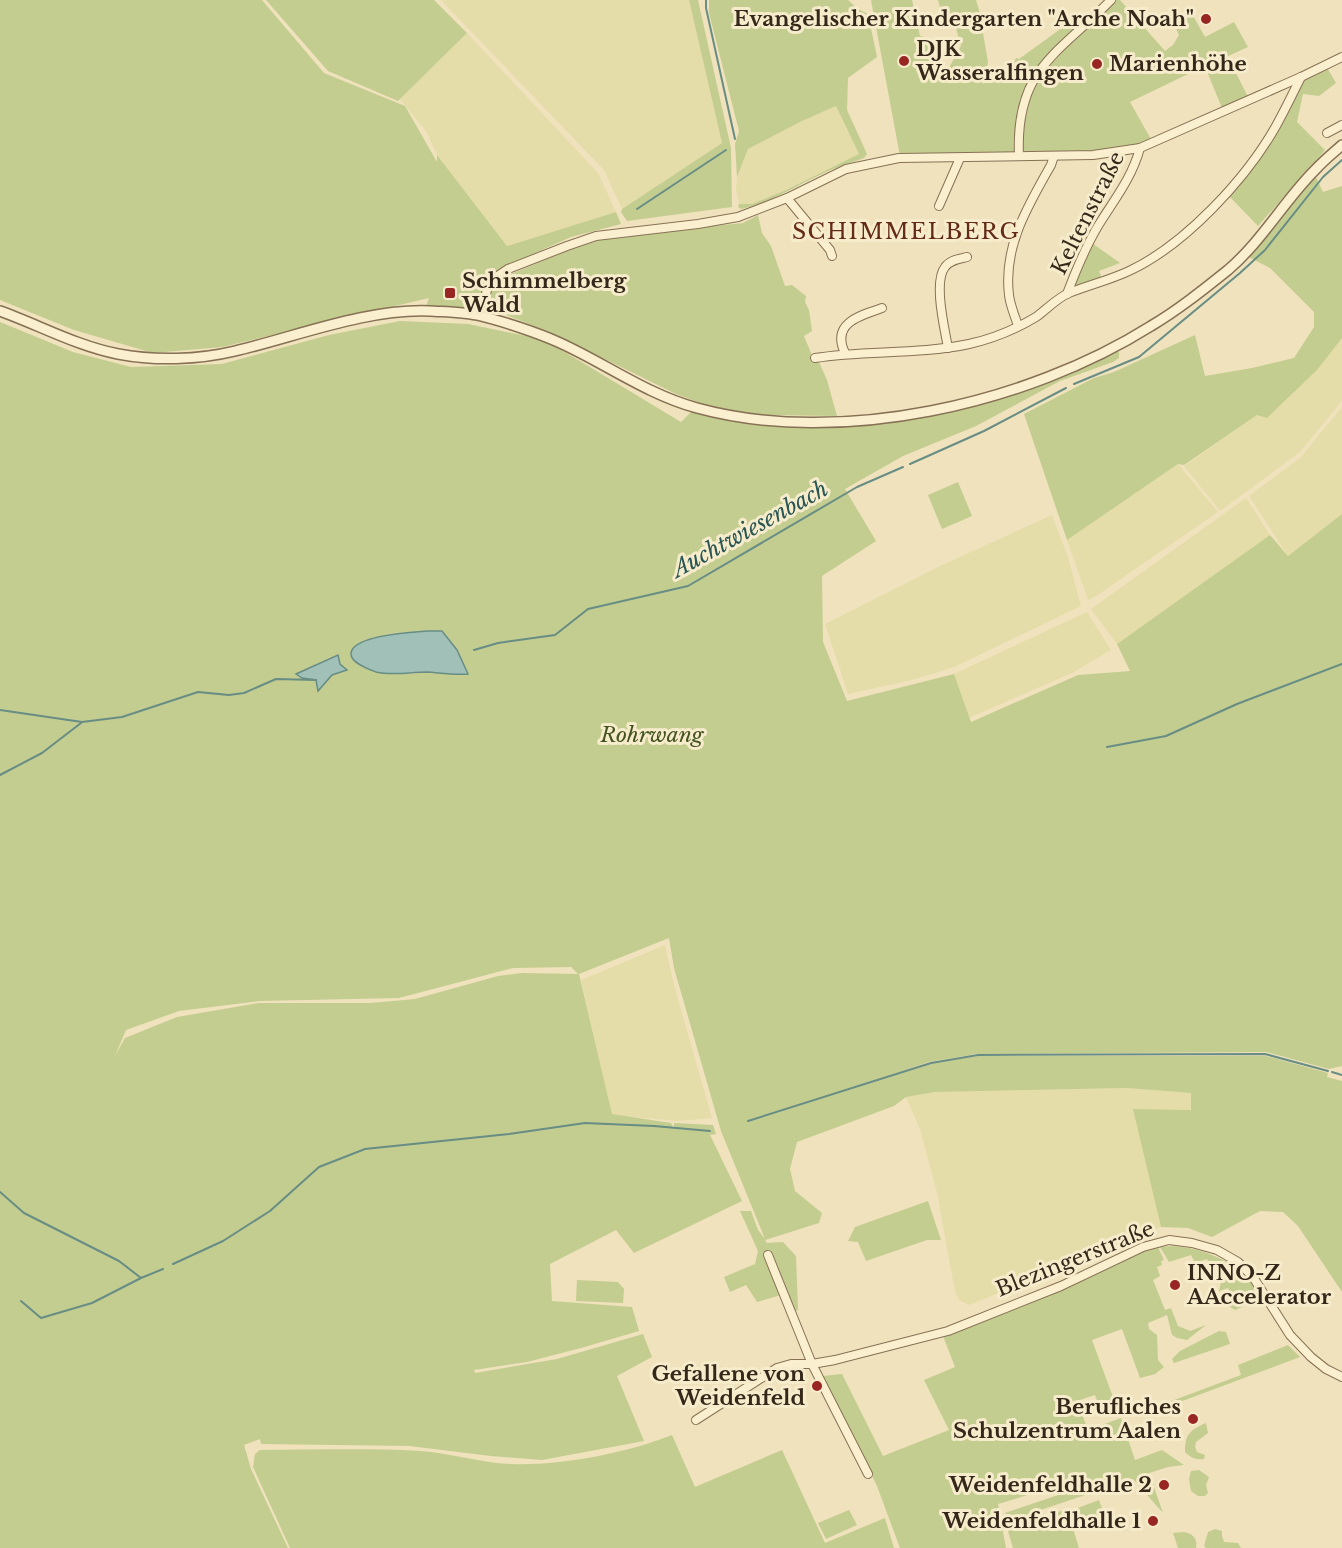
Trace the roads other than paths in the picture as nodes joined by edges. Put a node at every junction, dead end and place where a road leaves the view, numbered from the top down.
1 (1111, 0) edge
2 (1342, 57) edge
3 (1301, 77) junction
4 (1342, 125) edge
5 (1328, 133) dead end
6 (1342, 145) edge
7 (1140, 148) junction
8 (1019, 156) junction
9 (1054, 156) junction
10 (960, 158) junction
11 (787, 198) junction
12 (939, 206) dead end
13 (832, 256) dead end
14 (967, 257) dead end
15 (1067, 294) junction
16 (882, 308) dead end
17 (0, 311) edge
18 (479, 315) junction
19 (1018, 326) junction
20 (948, 348) junction
21 (845, 353) junction
22 (815, 358) dead end
23 (768, 1255) dead end
24 (812, 1364) junction
25 (1342, 1377) edge
26 (696, 1420) dead end
27 (868, 1474) dead end

1 - 8 street
2 - 3 street
3 - 7 street
3 - 15 street
4 - 5 street
6 - 18 street
7 - 9 street
7 - 15 street, Keltenstraße
8 - 9 street
8 - 10 street
9 - 19 street
10 - 11 street
10 - 12 street
11 - 13 street
11 - 18 street
14 - 20 street
15 - 19 street
16 - 21 street
17 - 18 street
19 - 20 street
20 - 21 street
21 - 22 street
23 - 24 street
24 - 25 street, Blezingerstraße
24 - 26 street, Blezingerstraße
24 - 27 street

